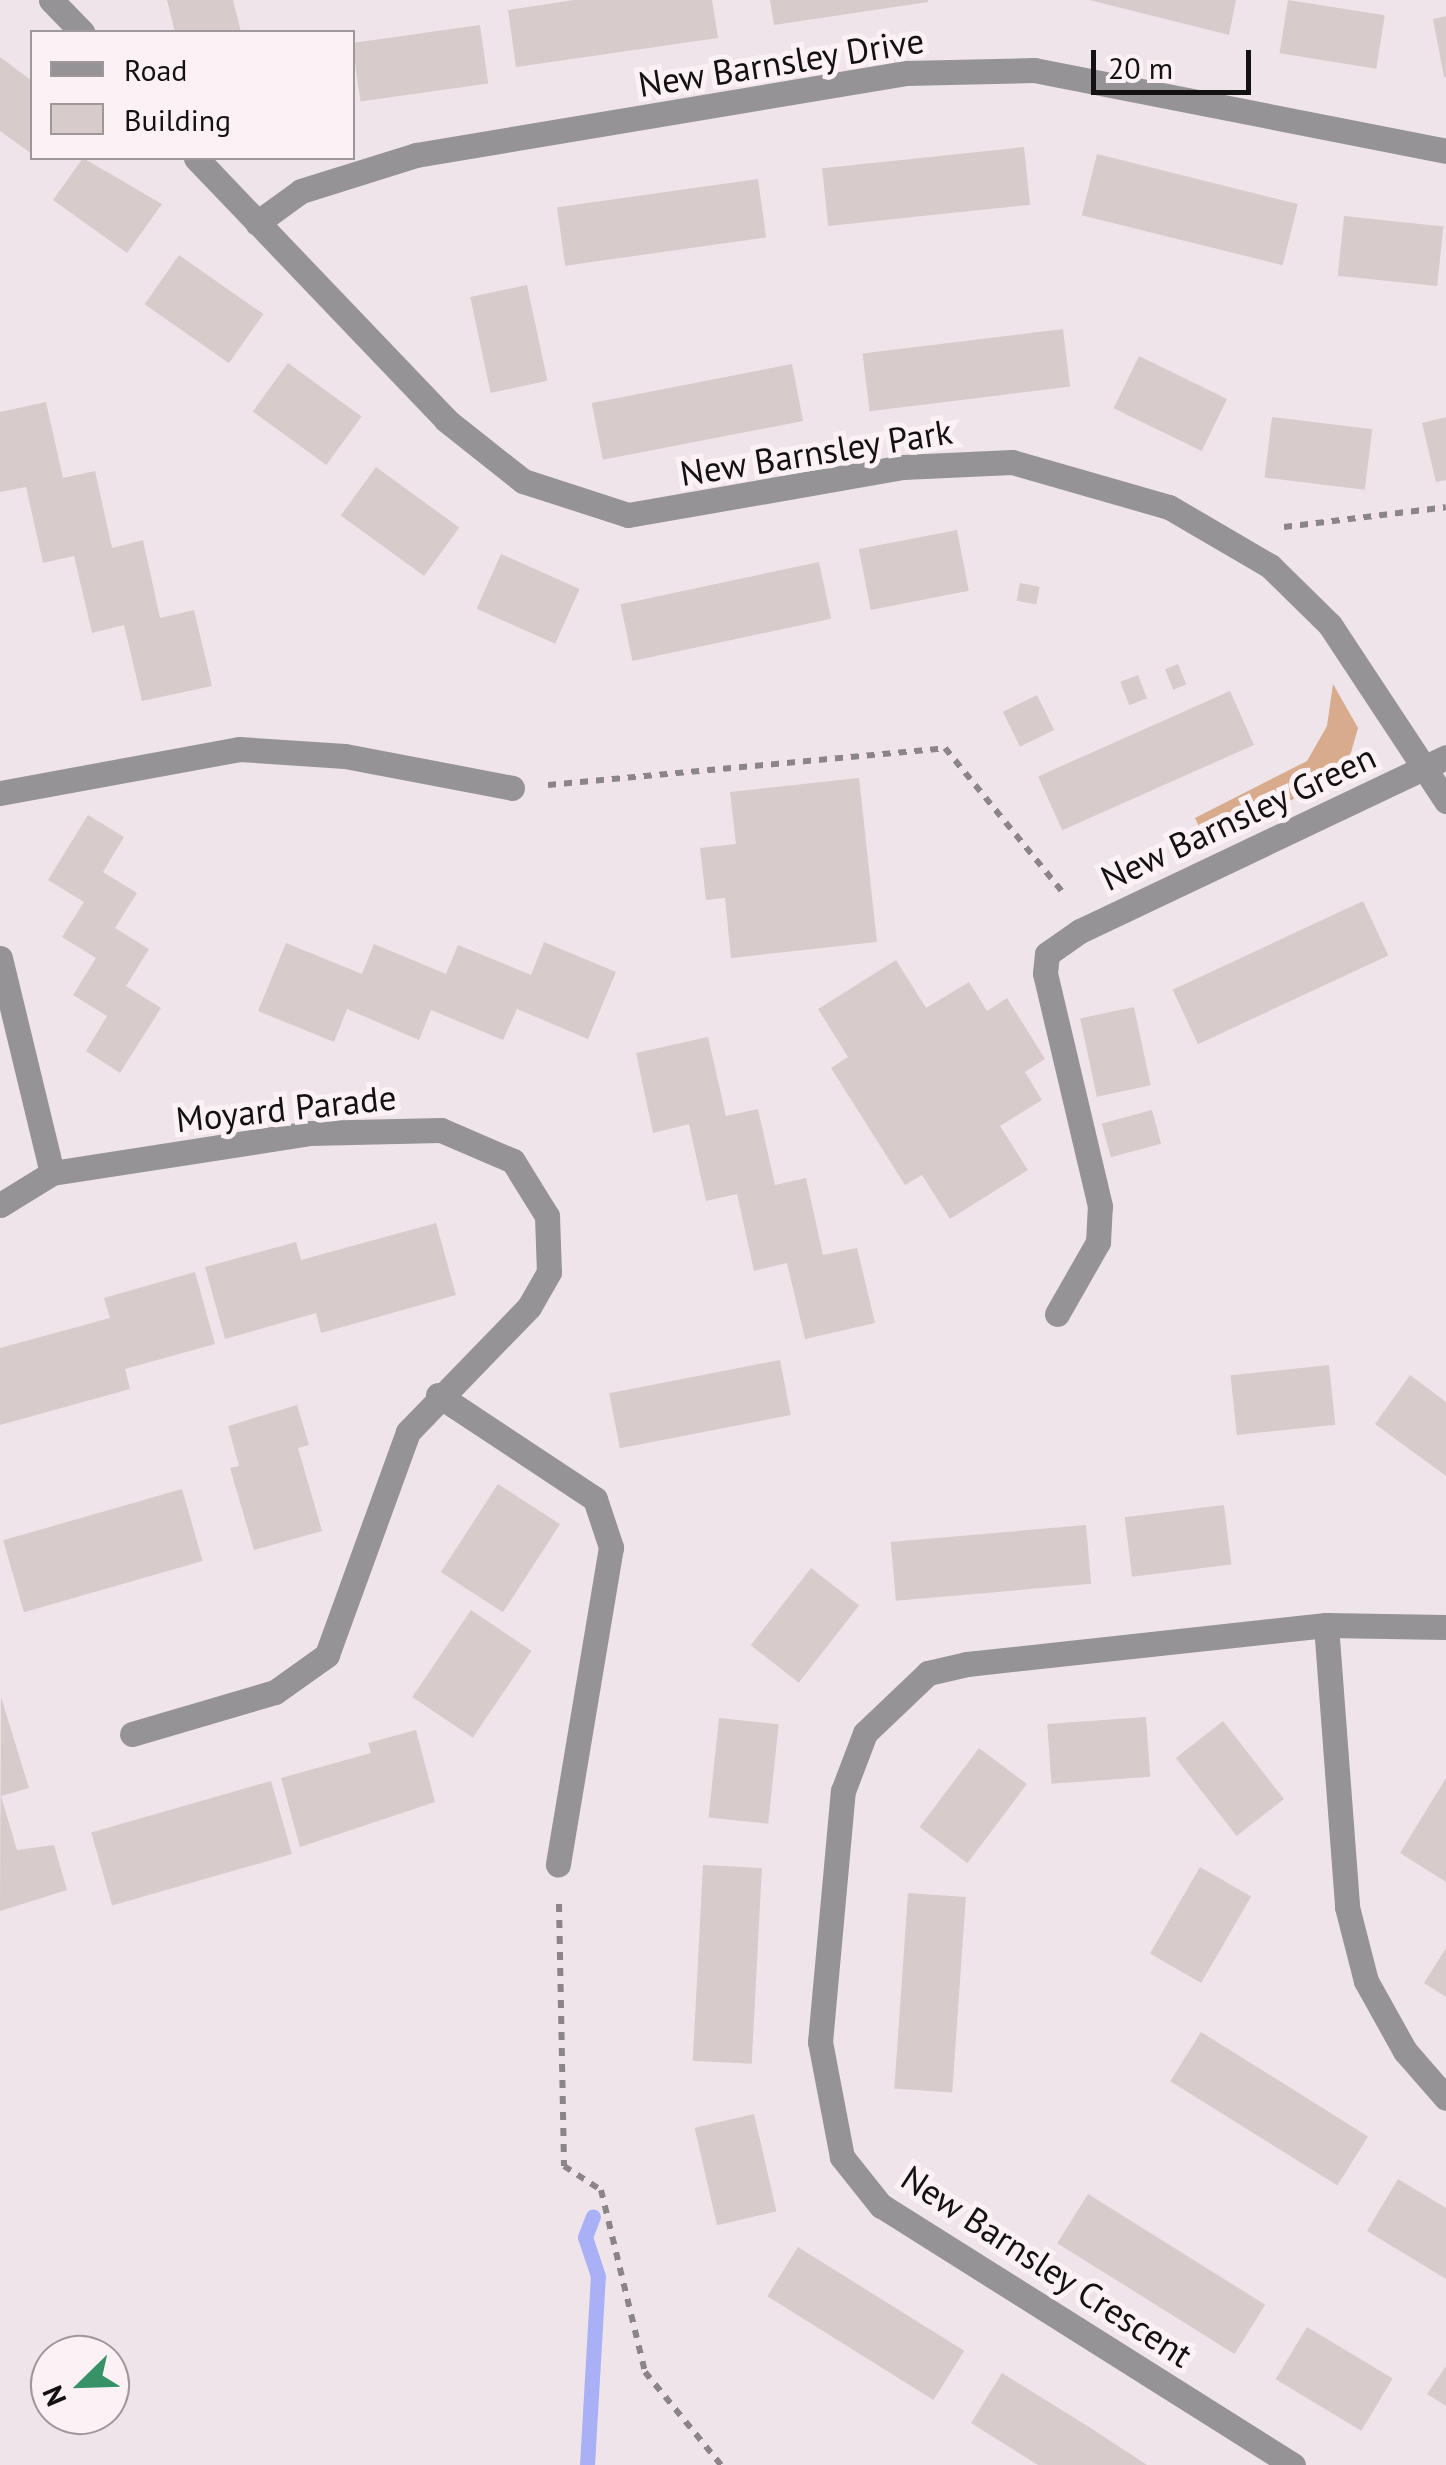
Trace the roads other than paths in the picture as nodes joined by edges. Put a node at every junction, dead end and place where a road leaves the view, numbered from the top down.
1 (51, 0) edge
2 (80, 30) edge
3 (1446, 151) edge
4 (198, 160) edge
5 (257, 223) junction
6 (1436, 762) edge
7 (512, 788) road end
8 (0, 793) edge
9 (1446, 801) edge
10 (0, 958) edge
11 (52, 1173) junction
12 (0, 1205) edge
13 (1057, 1314) dead end
14 (438, 1395) junction
15 (1326, 1625) junction
16 (1446, 1627) edge
17 (132, 1734) dead end
18 (558, 1865) road end
19 (1446, 2098) edge
20 (1293, 2465) edge

1 - 2 street
3 - 5 street, New Barnsley Drive
4 - 5 street, New Barnsley Park
5 - 6 street, New Barnsley Park
6 - 9 street, New Barnsley Park
6 - 13 street, New Barnsley Green
7 - 8 street
10 - 11 street
11 - 12 street, Moyard Parade
11 - 14 street, Moyard Parade
14 - 17 street, Moyard Parade
14 - 18 street
15 - 16 street, New Barnsley Crescent
15 - 19 street
15 - 20 street, New Barnsley Crescent

